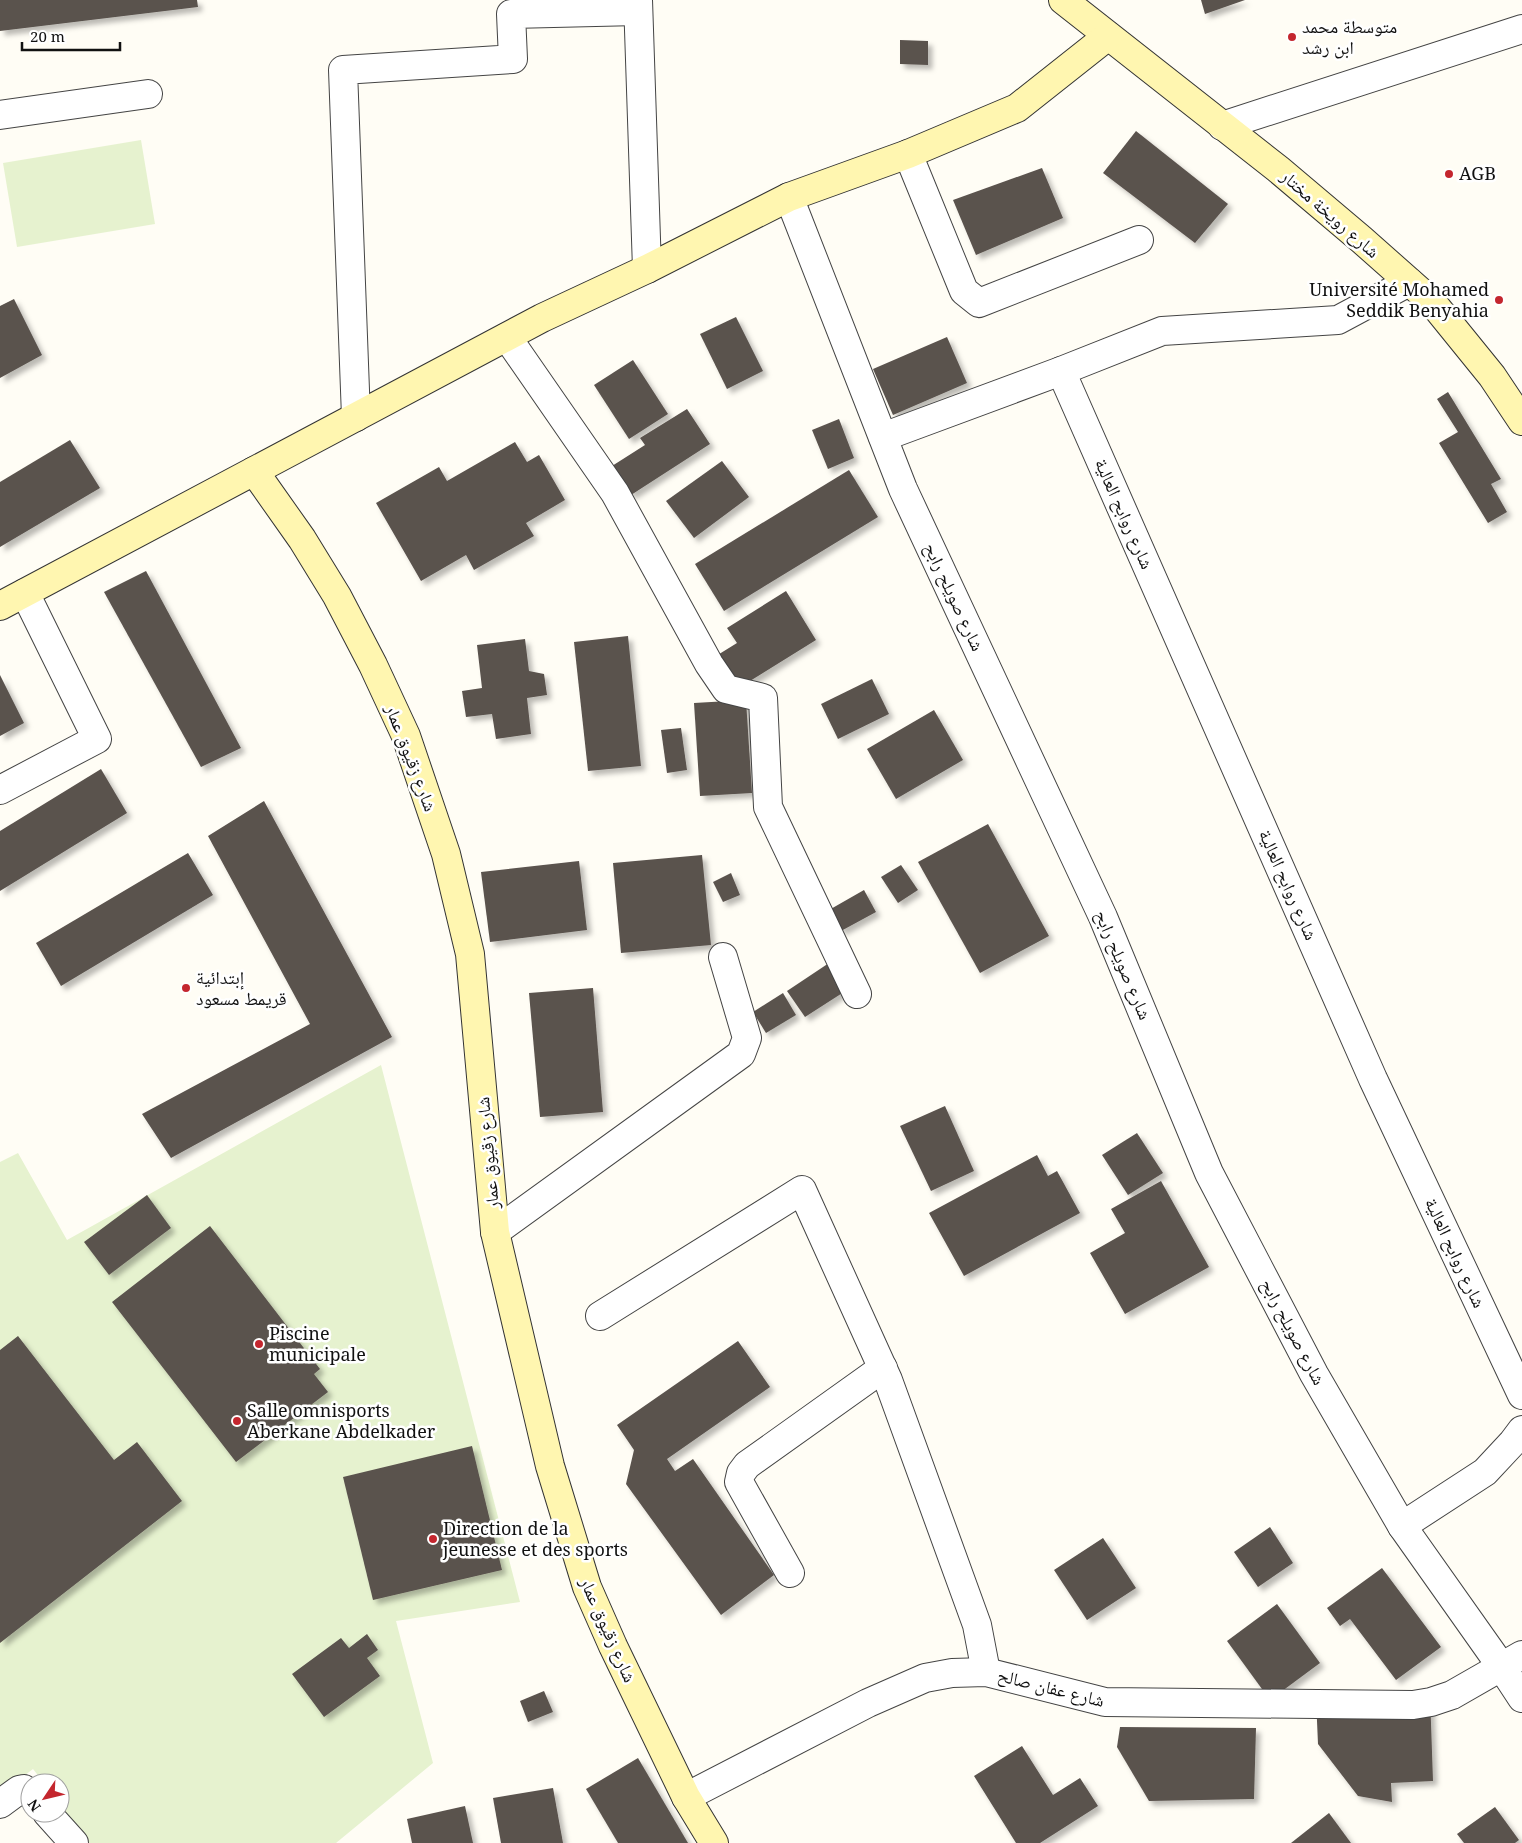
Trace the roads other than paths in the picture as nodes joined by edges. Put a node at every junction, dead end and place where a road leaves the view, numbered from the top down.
1 (1062, 0) edge
2 (638, 6) edge
3 (1522, 29) edge
4 (1108, 36) junction
5 (148, 94) dead end
6 (0, 115) edge
7 (1222, 126) junction
8 (908, 154) junction
9 (789, 198) junction
10 (1140, 240) dead end
11 (647, 269) junction
12 (1409, 282) junction
13 (507, 337) junction
14 (1062, 371) junction
15 (356, 417) junction
16 (1522, 421) edge
17 (883, 437) junction
18 (254, 471) junction
19 (25, 593) junction
20 (0, 606) edge
21 (0, 790) edge
22 (723, 957) dead end
23 (857, 994) dead end
24 (495, 1232) junction
25 (600, 1316) dead end
26 (883, 1368) junction
27 (1522, 1395) edge
28 (1522, 1430) edge
29 (1402, 1526) junction
30 (790, 1573) dead end
31 (1512, 1661) edge
32 (986, 1672) junction
33 (1522, 1698) edge
34 (20, 1790) edge
35 (686, 1796) junction
36 (0, 1804) edge
37 (56, 1823) edge
38 (74, 1843) edge
39 (714, 1843) edge

1 - 4 main road, شارع رويخة مختار
2 - 11 street
2 - 15 street
3 - 7 street
4 - 7 main road, شارع رويخة مختار
4 - 8 main road
5 - 6 street
7 - 12 main road, شارع رويخة مختار
8 - 9 main road
8 - 10 street
9 - 11 main road
9 - 17 street, شارع صويلح رابح
11 - 13 main road
12 - 14 street
12 - 16 main road, شارع رويخة مختار
13 - 15 main road
13 - 23 street
14 - 17 street
14 - 27 street, شارع روابح العالية
15 - 18 main road
17 - 29 street, شارع صويلح رابح
18 - 19 main road
18 - 24 main road, شارع زقيوق عمار
19 - 20 main road
19 - 21 street
22 - 24 street
24 - 35 main road, شارع زقيوق عمار
25 - 26 street
26 - 30 street
26 - 32 street
28 - 29 street
29 - 31 street, شارع صويلح رابح
31 - 32 street, شارع عفان صالح
31 - 33 street, شارع صويلح رابح
32 - 35 street, شارع عفان صالح
34 - 36 street
35 - 39 main road, شارع زقيوق عمار
37 - 38 street

